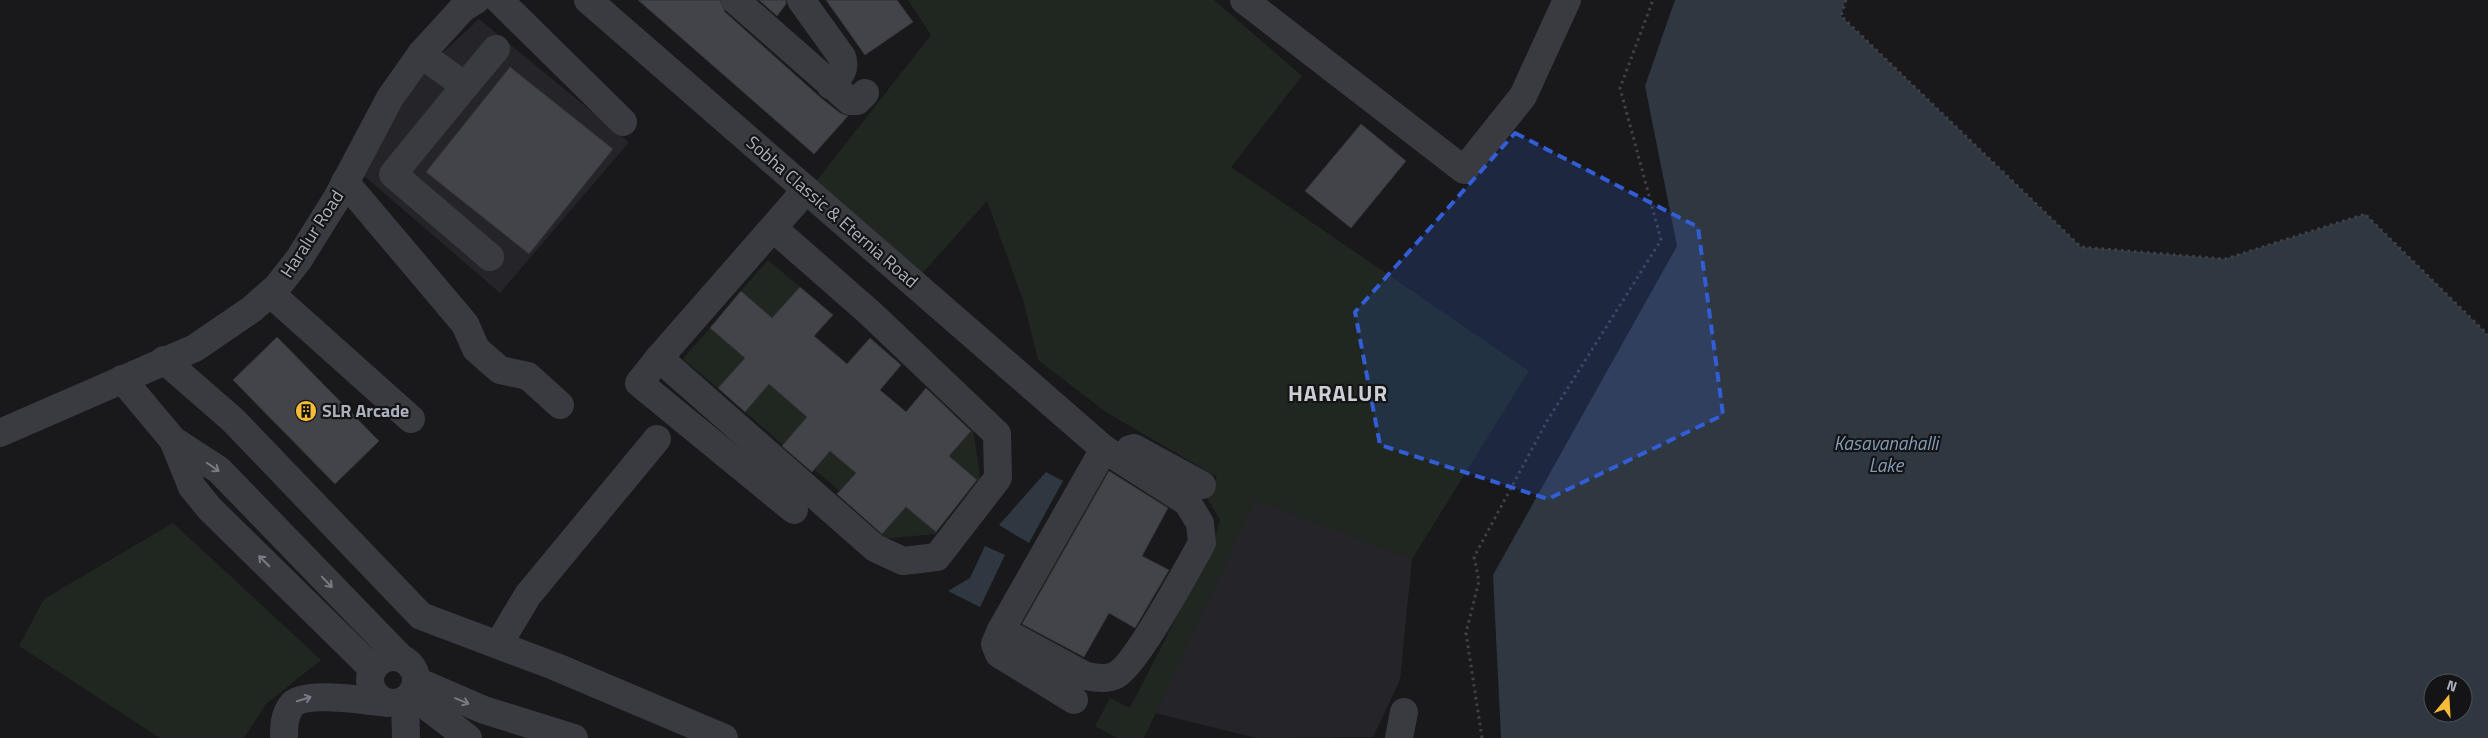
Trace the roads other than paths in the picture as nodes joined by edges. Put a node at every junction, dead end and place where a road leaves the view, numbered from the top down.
1 (476, 0) edge
2 (499, 0) edge
3 (588, 0) edge
4 (735, 0) edge
5 (801, 0) edge
6 (1244, 0) edge
7 (1567, 0) edge
8 (496, 49) dead end
9 (421, 54) junction
10 (465, 86) junction
11 (831, 86) junction
12 (865, 93) dead end
13 (623, 122) dead end
14 (346, 182) junction
15 (806, 190) junction
16 (773, 228) junction
17 (490, 256) dead end
18 (270, 293) junction
19 (659, 358) junction
20 (164, 360) junction
21 (122, 379) junction
22 (560, 405) dead end
23 (411, 419) dead end
24 (0, 433) edge
25 (657, 439) dead end
26 (173, 440) junction
27 (1108, 451) junction
28 (1202, 485) dead end
29 (794, 510) dead end
30 (1001, 630) junction
31 (498, 644) junction
32 (401, 658) junction
33 (373, 670) junction
34 (405, 695) junction
35 (1074, 700) dead end
36 (1404, 712) dead end
37 (284, 738) edge
38 (406, 738) edge
39 (468, 738) edge
40 (574, 738) edge
41 (724, 738) edge
42 (1399, 738) edge

1 - 9 street, Haralur Road
2 - 13 street
3 - 15 street, Sobha Classic & Eternia Road
4 - 11 street
5 - 11 street
6 - 7 street
8 - 10 street
9 - 10 street
9 - 14 street, Haralur Road
10 - 17 street
11 - 12 street
14 - 18 street, Haralur Road
14 - 22 street
15 - 16 street
15 - 27 street, Sobha Classic & Eternia Road
16 - 19 street
16 - 19 street
18 - 20 street, Haralur Road
18 - 23 street
19 - 29 street
20 - 21 street, Haralur Road
20 - 31 street
21 - 24 street, Haralur Road
21 - 26 street
25 - 31 street
26 -> 32 street
33 -> 26 street
27 - 28 street
27 - 30 street
27 - 30 street, Sobha Classic & Eternia Road
30 - 35 street
31 - 41 street
32 - 33 street
32 - 34 street
33 - 34 street
37 -> 34 street
34 - 38 street
34 - 39 street
34 -> 40 street
36 - 42 street

